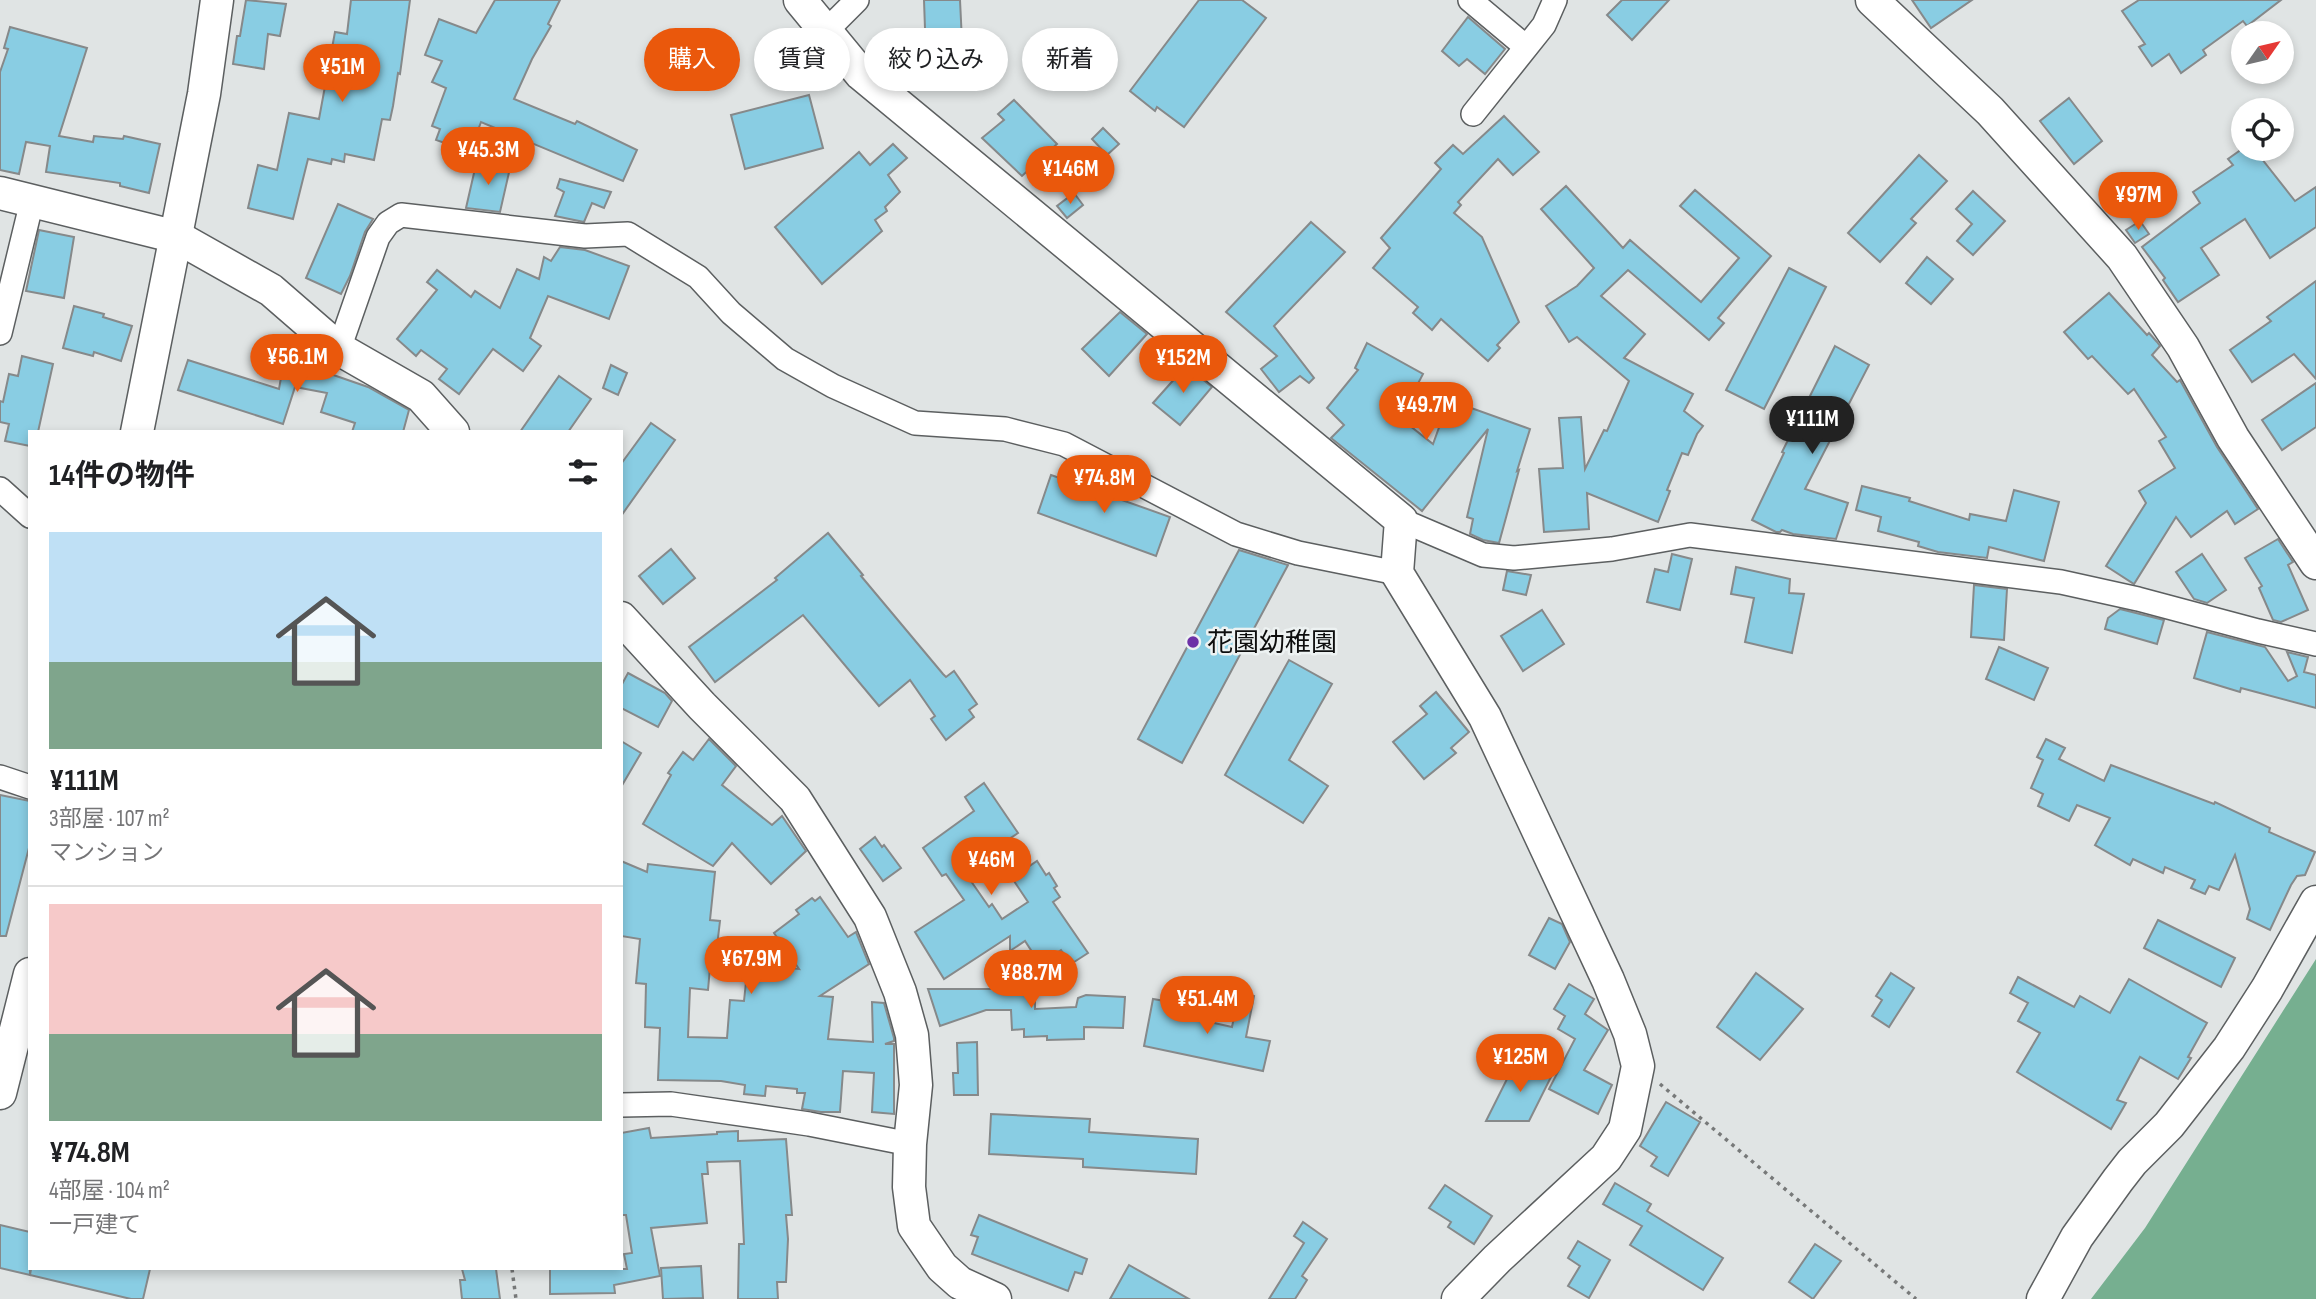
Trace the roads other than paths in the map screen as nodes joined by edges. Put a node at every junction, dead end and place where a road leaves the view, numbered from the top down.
1 (217, 0) edge
2 (800, 0) edge
3 (857, 0) edge
4 (1470, 0) edge
5 (1555, 0) edge
6 (1872, 0) edge
7 (822, 28) edge
8 (829, 28) edge
9 (1526, 47) junction
10 (850, 61) edge
11 (1473, 114) dead end
12 (0, 193) edge
13 (32, 201) junction
14 (177, 237) junction
15 (0, 333) edge
16 (339, 349) junction
17 (137, 430) edge
18 (451, 430) edge
19 (0, 489) edge
20 (28, 514) edge
21 (1401, 520) junction
22 (2315, 556) edge
23 (1397, 573) junction
24 (623, 620) edge
25 (2316, 644) edge
26 (0, 777) edge
27 (28, 786) edge
28 (2316, 902) edge
29 (28, 982) edge
30 (0, 1093) edge
31 (623, 1105) edge
32 (910, 1144) junction
33 (995, 1299) edge
34 (1458, 1299) edge
35 (2043, 1299) edge

1 - 14 street
2 - 7 street
3 - 8 street
4 - 9 street
5 - 9 street
6 - 22 street
9 - 11 street
10 - 21 street
12 - 13 street
13 - 14 street
13 - 15 street
14 - 16 street
14 - 17 street
16 - 18 street
16 - 23 street
19 - 20 street
21 - 23 street
21 - 25 street
23 - 34 street
24 - 32 street
26 - 27 street
28 - 35 street
29 - 30 street
31 - 32 street
32 - 33 street

